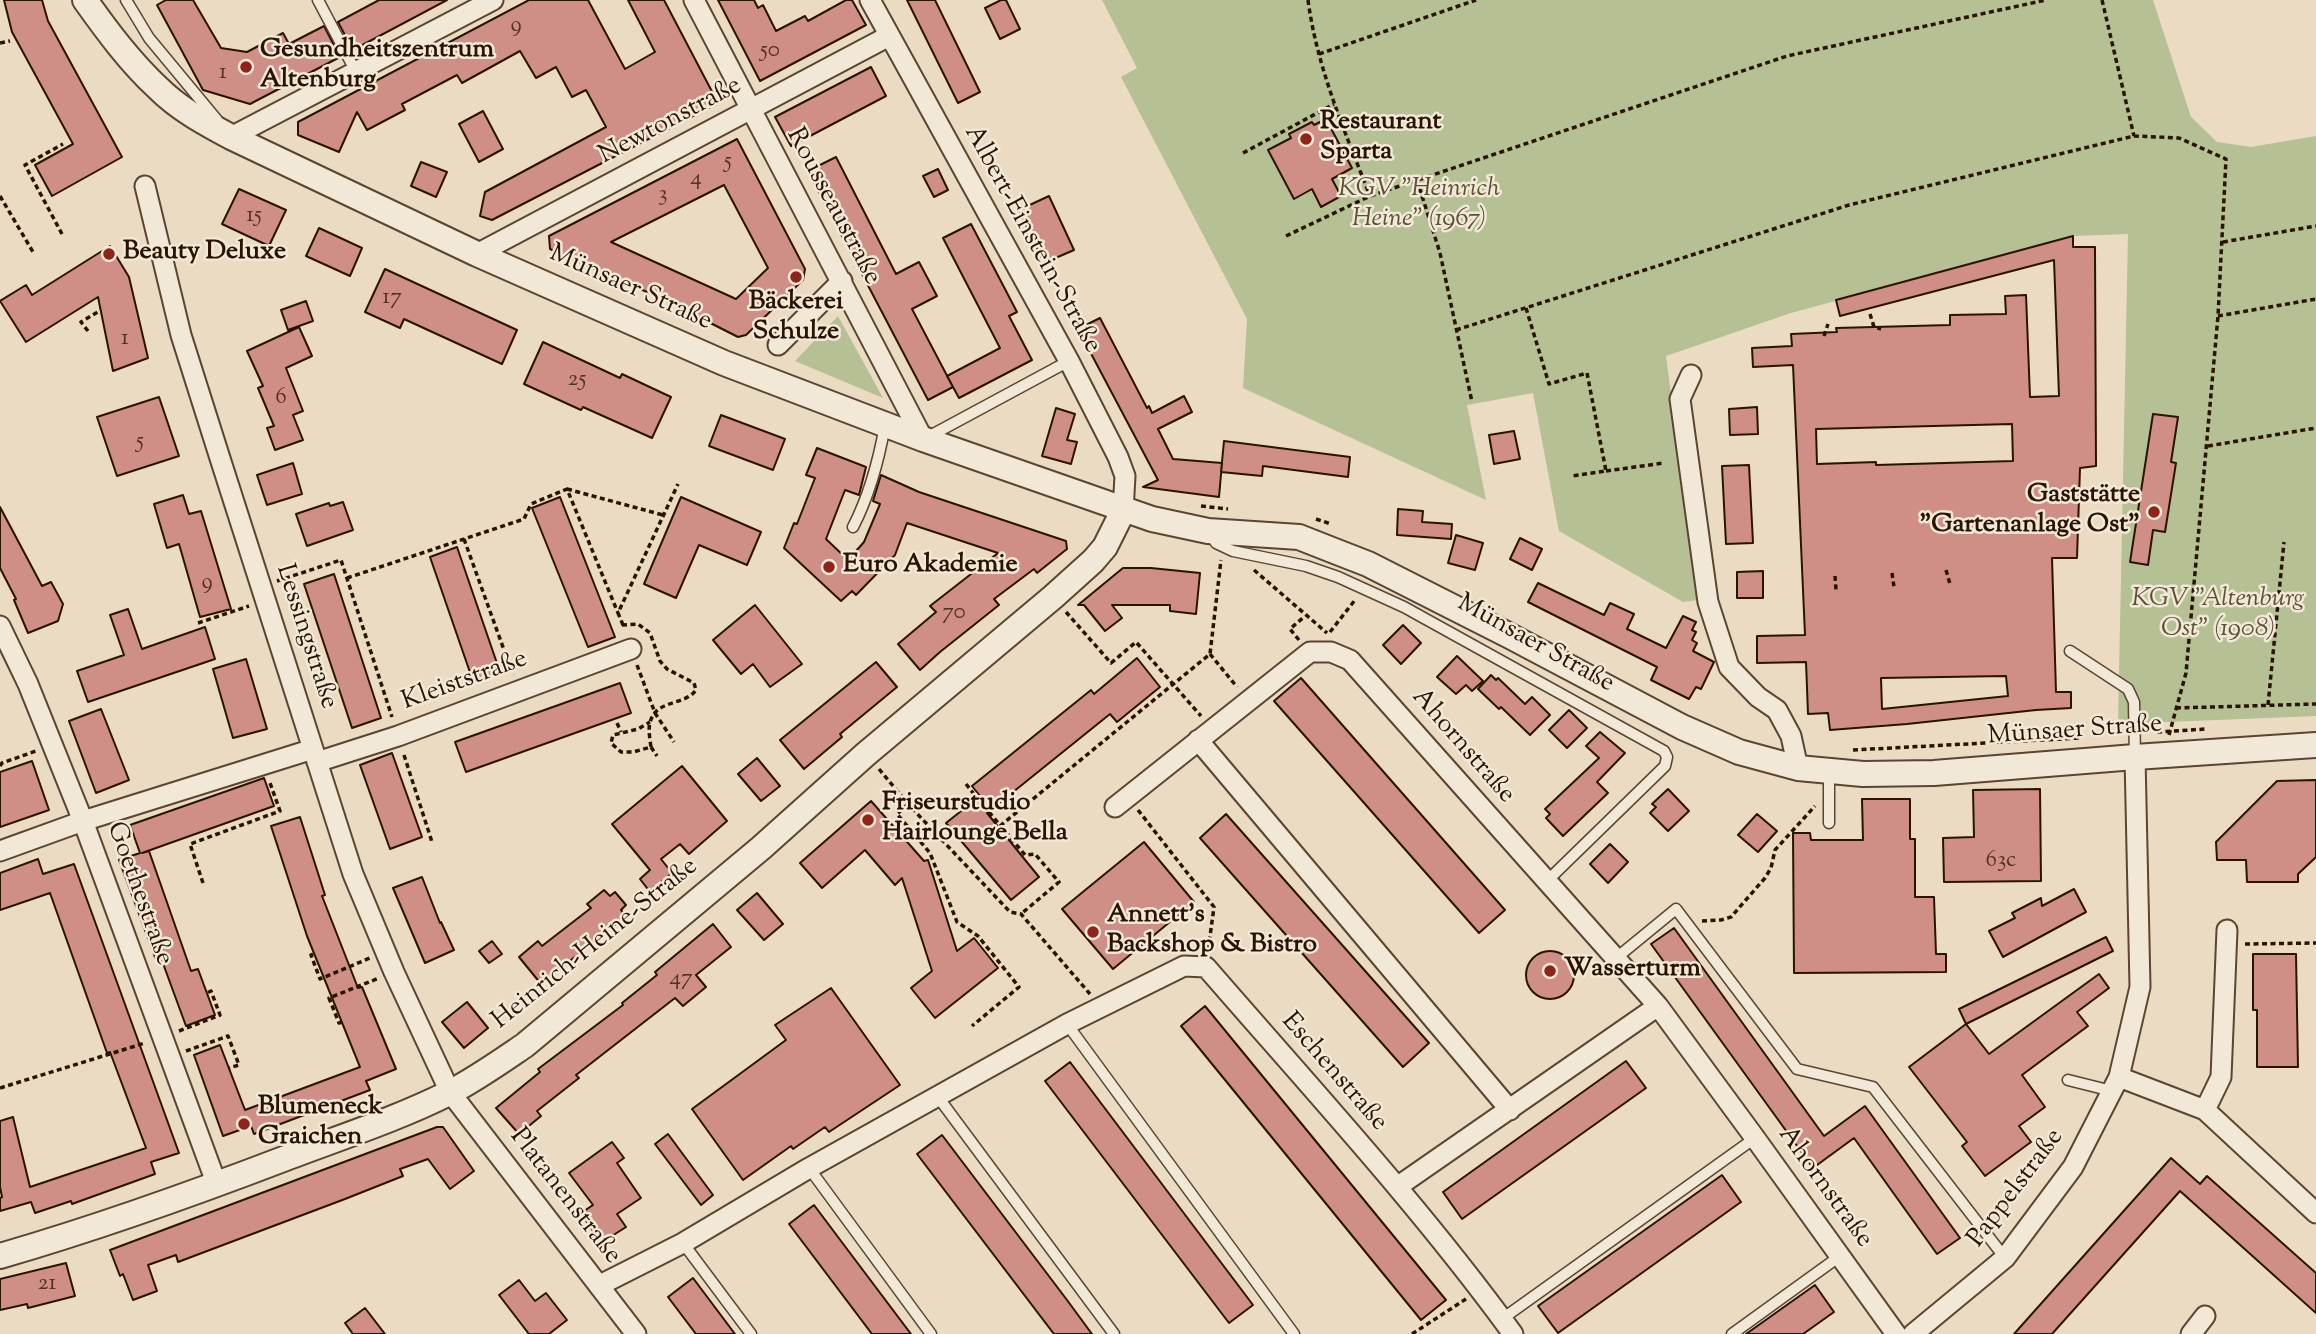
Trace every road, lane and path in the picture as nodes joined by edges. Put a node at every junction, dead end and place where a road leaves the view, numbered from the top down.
1 (85, 0) edge
2 (126, 0) edge
3 (317, 0) edge
4 (493, 0) edge
5 (694, 0) edge
6 (870, 0) edge
7 (1308, 0) edge
8 (1476, 0) edge
9 (2046, 0) edge
10 (2102, 0) edge
11 (889, 36) junction
12 (10, 41) dead end
13 (0, 43) edge
14 (1319, 54) junction
15 (356, 72) junction
16 (1334, 104) junction
17 (752, 110) junction
18 (2134, 136) junction
19 (231, 137) junction
20 (63, 144) dead end
21 (1243, 153) dead end
22 (1417, 180) junction
23 (145, 186) dead end
24 (0, 196) edge
25 (1370, 196) junction
26 (2316, 226) edge
27 (62, 234) dead end
28 (1286, 236) dead end
29 (2223, 242) junction
30 (33, 252) dead end
31 (477, 254) junction
32 (842, 281) junction
33 (2316, 299) edge
34 (1526, 308) junction
35 (100, 310) dead end
36 (1870, 314) dead end
37 (2218, 316) junction
38 (1828, 324) dead end
39 (1881, 329) dead end
40 (1456, 330) junction
41 (88, 331) dead end
42 (1824, 336) dead end
43 (778, 345) dead end
44 (1069, 361) junction
45 (1691, 375) dead end
46 (1472, 402) dead end
47 (886, 425) junction
48 (2316, 428) edge
49 (923, 439) junction
50 (2208, 446) junction
51 (1664, 463) dead end
52 (1606, 471) junction
53 (1572, 476) dead end
54 (678, 484) dead end
55 (567, 489) junction
56 (1123, 511) junction
57 (664, 515) junction
58 (853, 527) dead end
59 (1208, 531) junction
60 (464, 538) junction
61 (2284, 542) dead end
62 (1222, 551) dead end
63 (1233, 551) junction
64 (1947, 570) dead end
65 (1892, 573) dead end
66 (1835, 576) dead end
67 (347, 578) junction
68 (1950, 584) dead end
69 (1894, 587) dead end
70 (1364, 589) junction
71 (1836, 590) dead end
72 (263, 594) junction
73 (1054, 597) junction
74 (618, 613) junction
75 (1305, 615) junction
76 (198, 623) dead end
77 (622, 625) junction
78 (0, 626) edge
79 (1328, 634) junction
80 (631, 649) junction
81 (2070, 651) dead end
82 (1310, 652) junction
83 (1210, 654) junction
84 (1350, 660) junction
85 (1174, 683) junction
86 (518, 690) junction
87 (1248, 701) junction
88 (2316, 704) edge
89 (2268, 705) junction
90 (2176, 709) junction
91 (655, 713) junction
92 (650, 722) junction
93 (617, 723) dead end
94 (2209, 729) dead end
95 (621, 732) junction
96 (1205, 734) junction
97 (398, 736) junction
98 (2081, 738) dead end
99 (674, 742) dead end
100 (2169, 742) junction
101 (52, 745) junction
102 (2316, 745) edge
103 (2134, 746) junction
104 (651, 747) junction
105 (1850, 750) dead end
106 (866, 754) junction
107 (315, 755) junction
108 (657, 756) dead end
109 (263, 764) junction
110 (0, 766) edge
111 (1798, 768) junction
112 (1828, 781) junction
113 (966, 784) dead end
114 (977, 798) dead end
115 (1121, 802) joint
116 (908, 804) junction
117 (989, 812) dead end
118 (83, 821) junction
119 (1829, 823) dead end
120 (1000, 826) junction
121 (432, 842) dead end
122 (0, 851) edge
123 (1546, 882) junction
124 (203, 883) dead end
125 (1021, 914) junction
126 (1686, 921) junction
127 (2226, 937) joint
128 (2316, 943) edge
129 (385, 952) junction
130 (313, 954) dead end
131 (1615, 959) junction
132 (1206, 967) junction
133 (394, 972) junction
134 (207, 993) dead end
135 (1658, 1006) junction
136 (1101, 1007) junction
137 (342, 1022) dead end
138 (1067, 1024) junction
139 (972, 1026) dead end
140 (163, 1037) junction
141 (170, 1057) junction
142 (229, 1069) dead end
143 (2068, 1080) dead end
144 (2115, 1084) junction
145 (0, 1088) edge
146 (450, 1092) junction
147 (938, 1097) junction
148 (1510, 1110) junction
149 (2205, 1110) junction
150 (1755, 1138) junction
151 (809, 1168) junction
152 (217, 1185) junction
153 (1397, 1187) junction
154 (2316, 1213) edge
155 (682, 1243) junction
156 (1841, 1255) junction
157 (0, 1256) edge
158 (2005, 1258) junction
159 (600, 1285) junction
160 (1480, 1290) junction
161 (2206, 1316) dead end
162 (1508, 1326) edge
163 (636, 1334) edge
164 (751, 1334) edge
165 (932, 1334) edge
166 (1114, 1334) edge
167 (1294, 1334) edge
168 (1412, 1334) edge
169 (1732, 1334) edge
170 (1896, 1334) edge
171 (1913, 1334) edge
172 (2191, 1334) edge

1 - 19 street, Münsaer Straße
2 - 19 lane
3 - 15 lane
4 - 15 street
5 - 17 street, Rousseaustraße
6 - 11 street, Albert-Einstein-Straße
7 - 14 path
8 - 14 path
9 - 22 path
10 - 18 path
11 - 17 street, Newtonstraße
11 - 44 street, Albert-Einstein-Straße
12 - 13 path
14 - 16 path
15 - 19 street
16 - 21 path
16 - 25 path
17 - 31 street, Newtonstraße
17 - 32 street, Rousseaustraße
18 - 29 path
18 - 34 path
19 - 31 street, Münsaer Straße
20 - 27 path
22 - 25 path
22 - 40 path
23 - 72 street, Lessingstraße
24 - 30 path
25 - 28 path
26 - 29 path
29 - 37 path
31 - 47 street, Münsaer Straße
32 - 43 street
32 - 49 street, Rousseaustraße
33 - 37 path
34 - 40 path
34 - 52 path
35 - 41 path
36 - 39 path
37 - 50 path
38 - 42 path
40 - 46 path
44 - 49 lane
44 - 56 street, Albert-Einstein-Straße
45 - 111 street
47 - 49 street, Münsaer Straße
47 - 58 lane
48 - 50 path
49 - 56 street, Münsaer Straße
50 - 90 path
51 - 52 path
52 - 53 path
54 - 57 path
55 - 57 path
55 - 60 path
55 - 74 path
56 - 59 street, Münsaer Straße
56 - 73 street, Heinrich-Heine-Straße
57 - 74 path
59 - 63 lane, Münsaer Straße
59 - 111 street, Münsaer Straße
60 - 67 path
60 - 86 path
61 - 89 path
62 - 83 path
63 - 70 lane, Münsaer Straße
63 - 75 path
64 - 68 path
65 - 69 path
66 - 71 path
67 - 72 path
67 - 97 path
70 - 79 path
70 - 123 lane, Münsaer Straße
72 - 76 path
72 - 107 street, Lessingstraße
73 - 85 path
73 - 106 street, Heinrich-Heine-Straße
74 - 77 path
75 - 79 path
75 - 82 path
77 - 80 path
77 - 91 path
78 - 101 street, Goethestraße
79 - 84 path
80 - 86 street, Kleiststraße
80 - 91 path
81 - 103 lane
82 - 84 street
82 - 87 street
83 - 85 path
83 - 87 path
84 - 123 street, Ahornstraße
85 - 96 path
85 - 120 path
86 - 97 street, Kleiststraße
87 - 96 street
88 - 89 path
89 - 90 path
90 - 100 path
91 - 92 path
91 - 99 path
92 - 95 path
92 - 104 path
93 - 95 path
94 - 100 path
95 - 104 path
96 - 115 street
96 - 148 street
97 - 107 street, Kleiststraße
97 - 121 path
98 - 105 path
100 - 102 street, Münsaer Straße
100 - 103 street, Münsaer Straße
100 - 103 path
101 - 110 path
101 - 118 street, Goethestraße
103 - 112 street, Münsaer Straße
103 - 144 street, Pappelstraße
104 - 108 path
106 - 116 path
106 - 146 street, Heinrich-Heine-Straße
107 - 109 street, Kleiststraße
107 - 129 street, Lessingstraße
109 - 118 street, Kleiststraße
109 - 124 path
111 - 112 street, Münsaer Straße
112 - 119 lane
112 - 126 path
113 - 114 path
115 - 132 path
116 - 125 path
116 - 139 path
117 - 120 path
118 - 122 street, Kleiststraße
118 - 140 street, Goethestraße
120 - 125 path
123 - 131 street, Ahornstraße
125 - 136 path
126 - 131 lane
126 - 158 lane
127 - 128 path
127 - 149 street
129 - 130 path
129 - 133 street, Lessingstraße
131 - 135 street, Ahornstraße
132 - 136 street
132 - 153 street, Eschenstraße
133 - 137 path
133 - 146 street, Lessingstraße
134 - 140 path
135 - 148 street
135 - 150 street, Ahornstraße
136 - 138 street
138 - 147 street
138 - 167 lane
140 - 141 street, Goethestraße
140 - 145 path
141 - 142 path
141 - 152 street, Goethestraße
143 - 144 lane
144 - 149 street
144 - 158 street, Pappelstraße
146 - 152 street, Heinrich-Heine-Straße
146 - 159 street, Platanenstraße
147 - 151 street
147 - 166 lane
148 - 153 street
149 - 154 street
150 - 156 street, Ahornstraße
150 - 162 lane
151 - 155 street
151 - 165 lane
152 - 157 street, Heinrich-Heine-Straße
153 - 160 street, Eschenstraße
155 - 159 street
155 - 164 lane
156 - 169 lane
156 - 170 street, Ahornstraße
158 - 171 street, Pappelstraße
159 - 163 street, Platanenstraße
160 - 162 street, Eschenstraße
160 - 168 path
161 - 172 street

